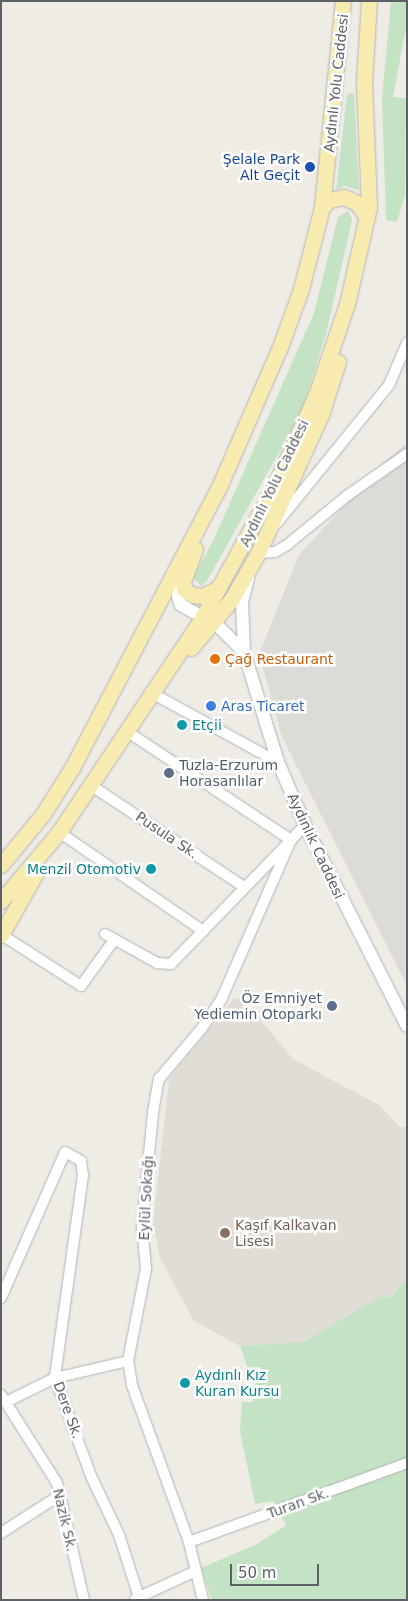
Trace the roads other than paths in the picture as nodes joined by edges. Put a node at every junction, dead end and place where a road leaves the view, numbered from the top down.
1 (343, 1) edge
2 (369, 1) edge
3 (322, 207) junction
4 (367, 218) junction
5 (347, 304) junction
6 (407, 343) edge
7 (407, 454) edge
8 (219, 487) junction
9 (268, 533) junction
10 (254, 560) junction
11 (182, 582) junction
12 (219, 588) junction
13 (210, 625) junction
14 (244, 652) junction
15 (150, 692) junction
16 (125, 730) junction
17 (278, 762) junction
18 (90, 784) junction
19 (305, 825) junction
20 (59, 832) junction
21 (291, 840) junction
22 (1, 865) edge
23 (244, 887) junction
24 (1, 900) edge
25 (203, 931) junction
26 (106, 934) dead end
27 (1, 935) edge
28 (114, 940) junction
29 (407, 1026) edge
30 (1, 1298) edge
31 (128, 1361) junction
32 (55, 1378) junction
33 (3, 1399) edge
34 (407, 1463) edge
35 (60, 1495) junction
36 (1, 1533) edge
37 (189, 1542) junction
38 (196, 1572) junction
39 (138, 1599) edge
40 (84, 1600) edge
41 (203, 1600) edge

1 - 3 main road, Aydınlı Yolu Caddesi
2 - 4 main road, Aydınlı Yolu Caddesi
3 - 4 main road
3 - 8 main road, Aydınlı Yolu Caddesi
4 - 5 main road, Aydınlı Yolu Caddesi
5 - 9 main road
5 - 12 main road, Aydınlı Yolu Caddesi
6 - 9 street, Aydınlı Yolu Caddesi
7 - 10 street, Aydınlı Yolu Caddesi
8 - 11 main road
8 - 22 main road, Aydınlı Yolu Caddesi
9 - 10 main road
10 - 13 main road
10 - 14 street
11 - 12 main road
11 - 13 street, Aydınlık Caddesi
12 - 13 main road, Aydınlı Yolu Caddesi
13 - 14 street, Aydınlık Caddesi
13 - 15 main road, Aydınlı Yolu Caddesi
14 - 17 street, Aydınlık Caddesi
15 - 16 main road, Aydınlı Yolu Caddesi
15 - 17 street
16 - 18 main road, Aydınlı Yolu Caddesi
16 - 21 street
17 - 19 street, Aydınlık Caddesi
18 - 20 main road, Aydınlı Yolu Caddesi
18 - 23 street, Pusula Sk.
19 - 21 street, Eylül Sokağı
19 - 29 street, Aydınlık Caddesi
20 - 24 main road, Aydınlı Yolu Caddesi
20 - 25 street
20 - 27 main road
21 - 23 street
21 - 31 street, Eylül Sokağı
23 - 25 street
25 - 28 street
26 - 28 street
27 - 28 street
30 - 32 street, Dere Sk.
31 - 32 street
31 - 37 street, Eylül Sokağı
32 - 33 street
32 - 39 street, Dere Sk.
33 - 35 street, Nazik Sk.
34 - 37 street, Turan Sk.
35 - 36 street
35 - 40 street, Nazik Sk.
37 - 38 street, Eylül Sokağı
38 - 39 street
38 - 41 street, Eylül Sokağı

